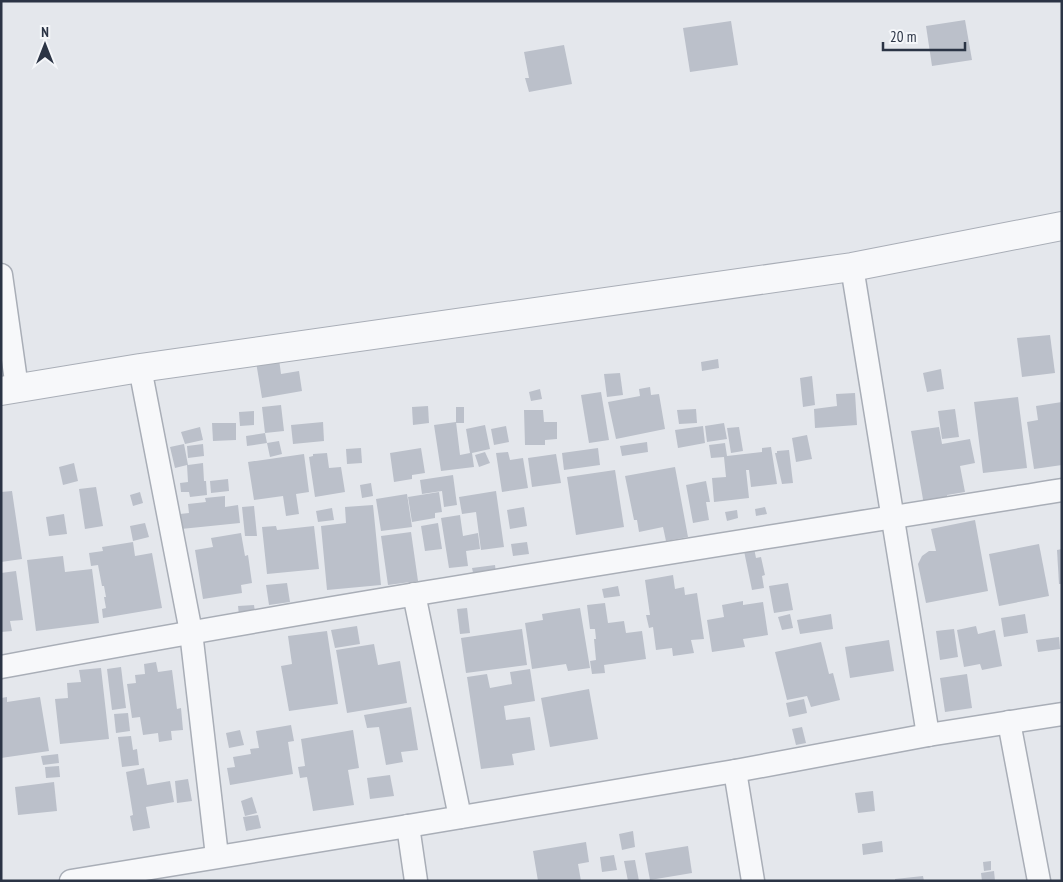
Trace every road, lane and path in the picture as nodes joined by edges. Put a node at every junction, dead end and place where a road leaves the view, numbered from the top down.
1 (1062, 226) edge
2 (852, 267) junction
3 (1, 275) edge
4 (140, 368) junction
5 (9, 389) edge
6 (1062, 490) edge
7 (892, 517) junction
8 (414, 594) junction
9 (191, 632) junction
10 (1, 667) edge
11 (1062, 714) edge
12 (1010, 722) junction
13 (928, 735) junction
14 (735, 771) junction
15 (460, 817) junction
16 (408, 826) junction
17 (218, 856) junction
18 (71, 881) edge
19 (416, 881) edge
20 (753, 881) edge
21 (1039, 881) edge

1 - 2 street
2 - 4 street
2 - 7 street
3 - 5 street
4 - 5 street
4 - 9 street
6 - 7 street
7 - 8 street
7 - 13 street
8 - 9 street
8 - 15 street
9 - 10 street
9 - 17 street
11 - 12 street
12 - 13 street
12 - 21 street
13 - 14 street
14 - 15 street
14 - 20 street
15 - 16 street
16 - 17 street
16 - 19 street
17 - 18 street

